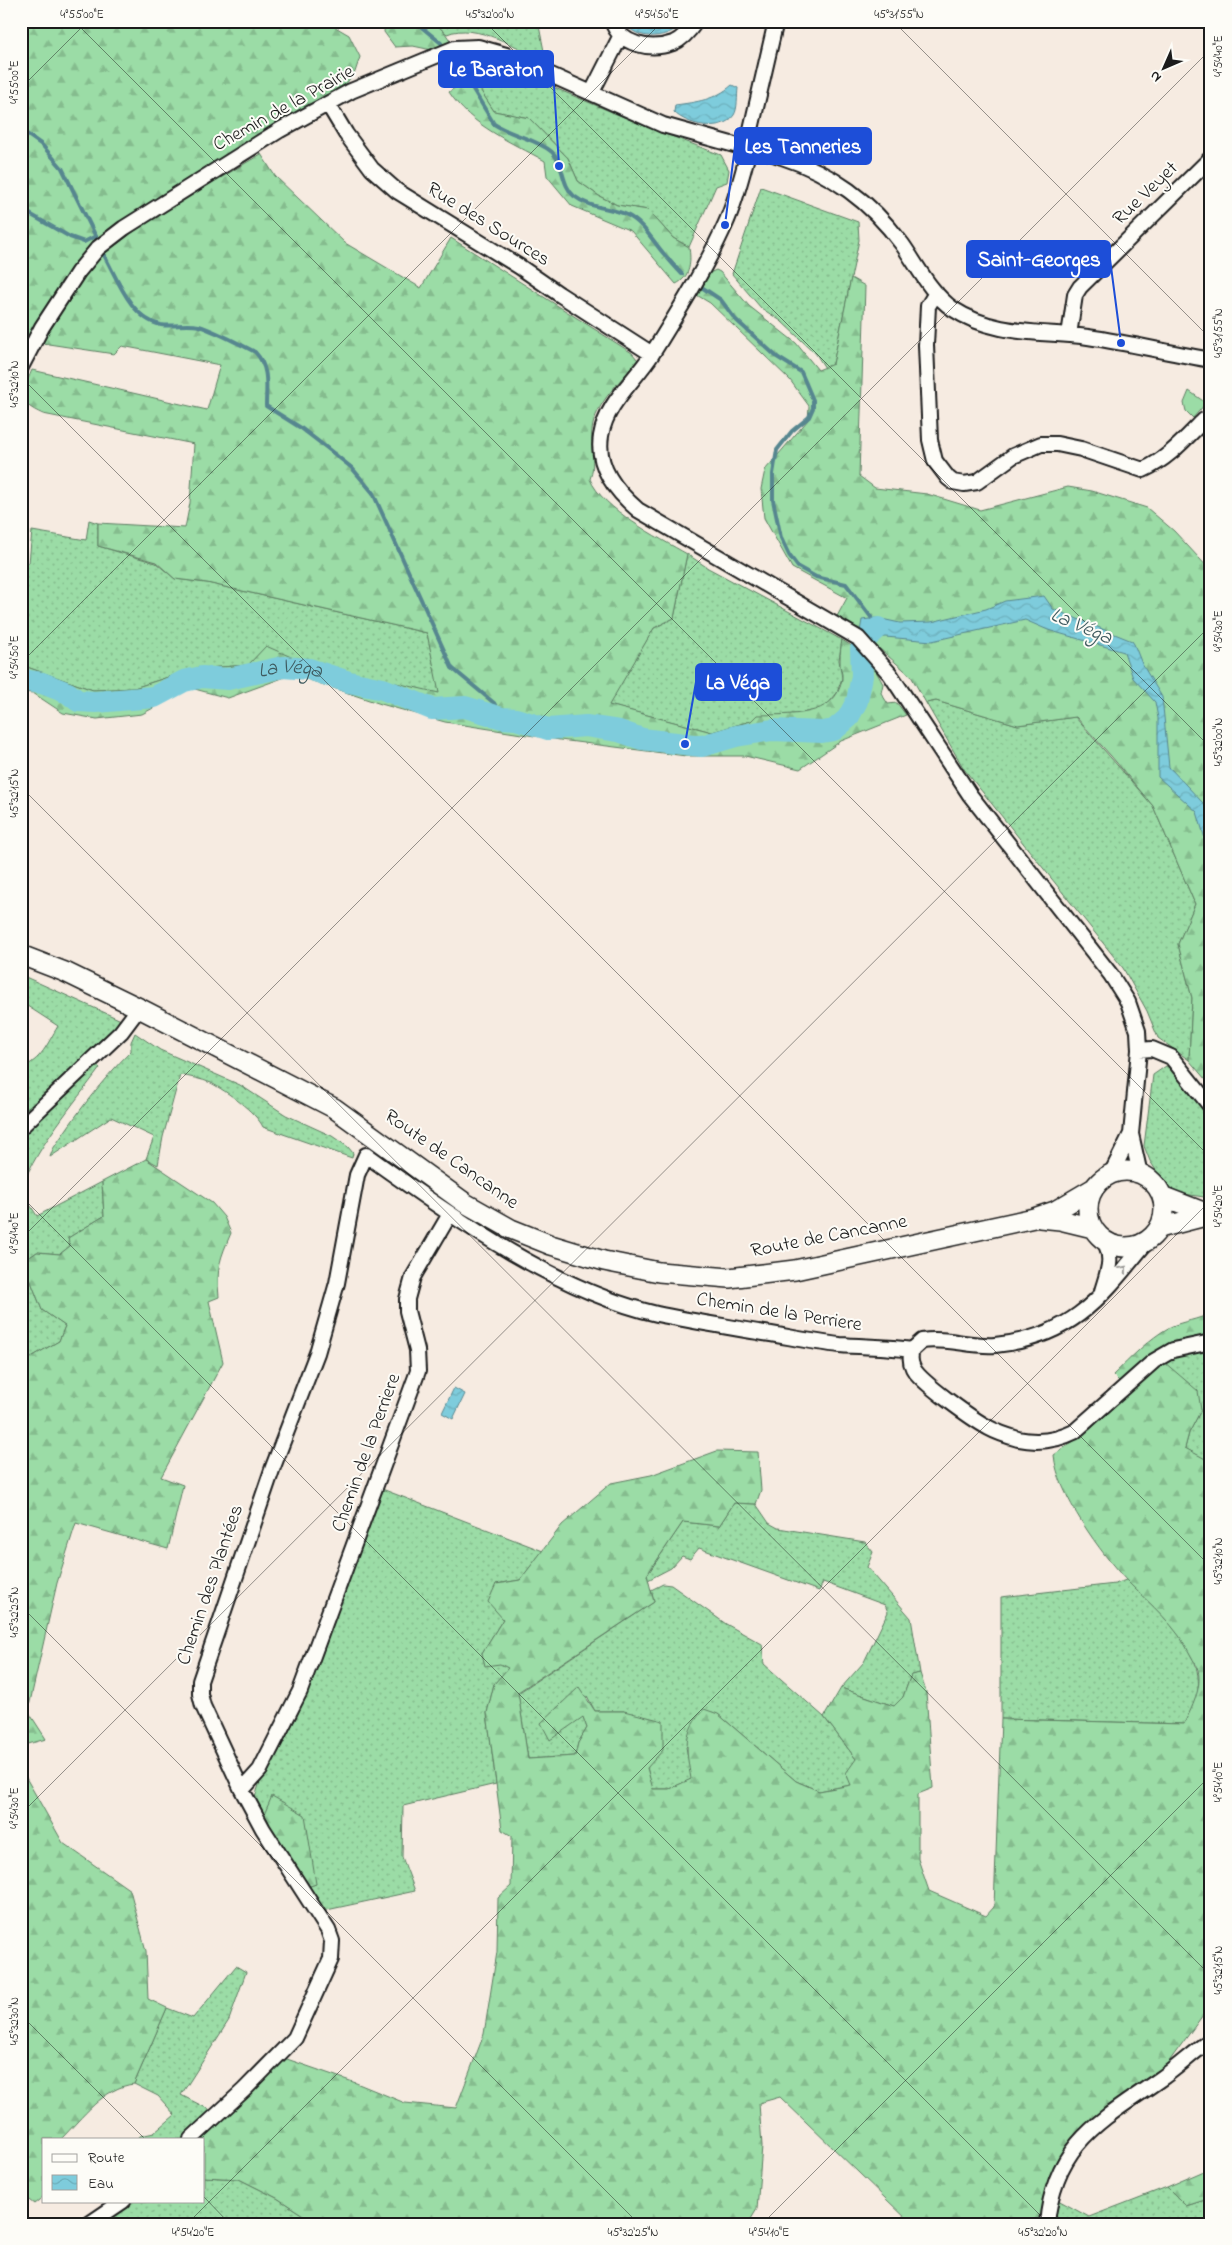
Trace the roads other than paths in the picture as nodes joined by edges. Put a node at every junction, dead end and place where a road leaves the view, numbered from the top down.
1 (612, 21) edge
2 (696, 21) edge
3 (776, 21) edge
4 (620, 37) junction
5 (592, 92) junction
6 (328, 104) junction
7 (749, 149) junction
8 (1211, 158) edge
9 (936, 293) junction
10 (1069, 335) junction
11 (652, 354) junction
12 (1211, 360) edge
13 (21, 367) edge
14 (1211, 420) edge
15 (21, 955) edge
16 (139, 1008) junction
17 (1139, 1050) junction
18 (1211, 1107) edge
19 (21, 1127) edge
20 (1131, 1134) junction
21 (1110, 1174) junction
22 (1140, 1174) junction
23 (1094, 1188) junction
24 (1162, 1196) junction
25 (450, 1214) junction
26 (1210, 1215) edge
27 (1034, 1218) junction
28 (1098, 1234) junction
29 (1154, 1234) junction
30 (1099, 1298) junction
31 (1211, 1342) edge
32 (912, 1350) junction
33 (242, 1790) junction
34 (1211, 2040) edge
35 (192, 2138) edge
36 (122, 2202) edge
37 (1047, 2218) edge
38 (89, 2224) edge

1 - 4 street
2 - 4 street
3 - 7 street
4 - 5 street
5 - 6 street, Chemin de la Prairie
5 - 7 street, Chemin de la Prairie
6 - 11 street, Rue des Sources
6 - 13 street, Chemin de la Prairie
7 - 9 street, Chemin de la Prairie
7 - 11 street
8 - 10 street, Rue Veyet
9 - 10 street, Chemin de la Prairie
9 - 14 street
10 - 12 street, Chemin de la Prairie
11 - 17 street
15 - 16 main road, Route de Cancanne
16 - 19 street
16 - 27 main road, Route de Cancanne
17 - 18 street
17 - 20 street
20 - 21 street
20 - 22 street
21 - 22 main road
21 - 23 main road
22 - 24 main road
23 - 27 main road, Route de Cancanne
23 - 28 main road
24 - 26 main road
24 - 29 main road
25 - 32 street, Chemin de la Perriere
25 - 33 street, Chemin de la Perriere
25 - 33 street, Chemin des Plantées
26 - 29 main road
27 - 28 main road, Route de Cancanne
28 - 29 main road
28 - 30 street
30 -> 29 street
30 - 32 street
31 - 32 street
33 - 35 street, Chemin des Plantées
34 - 37 street
36 - 38 street

